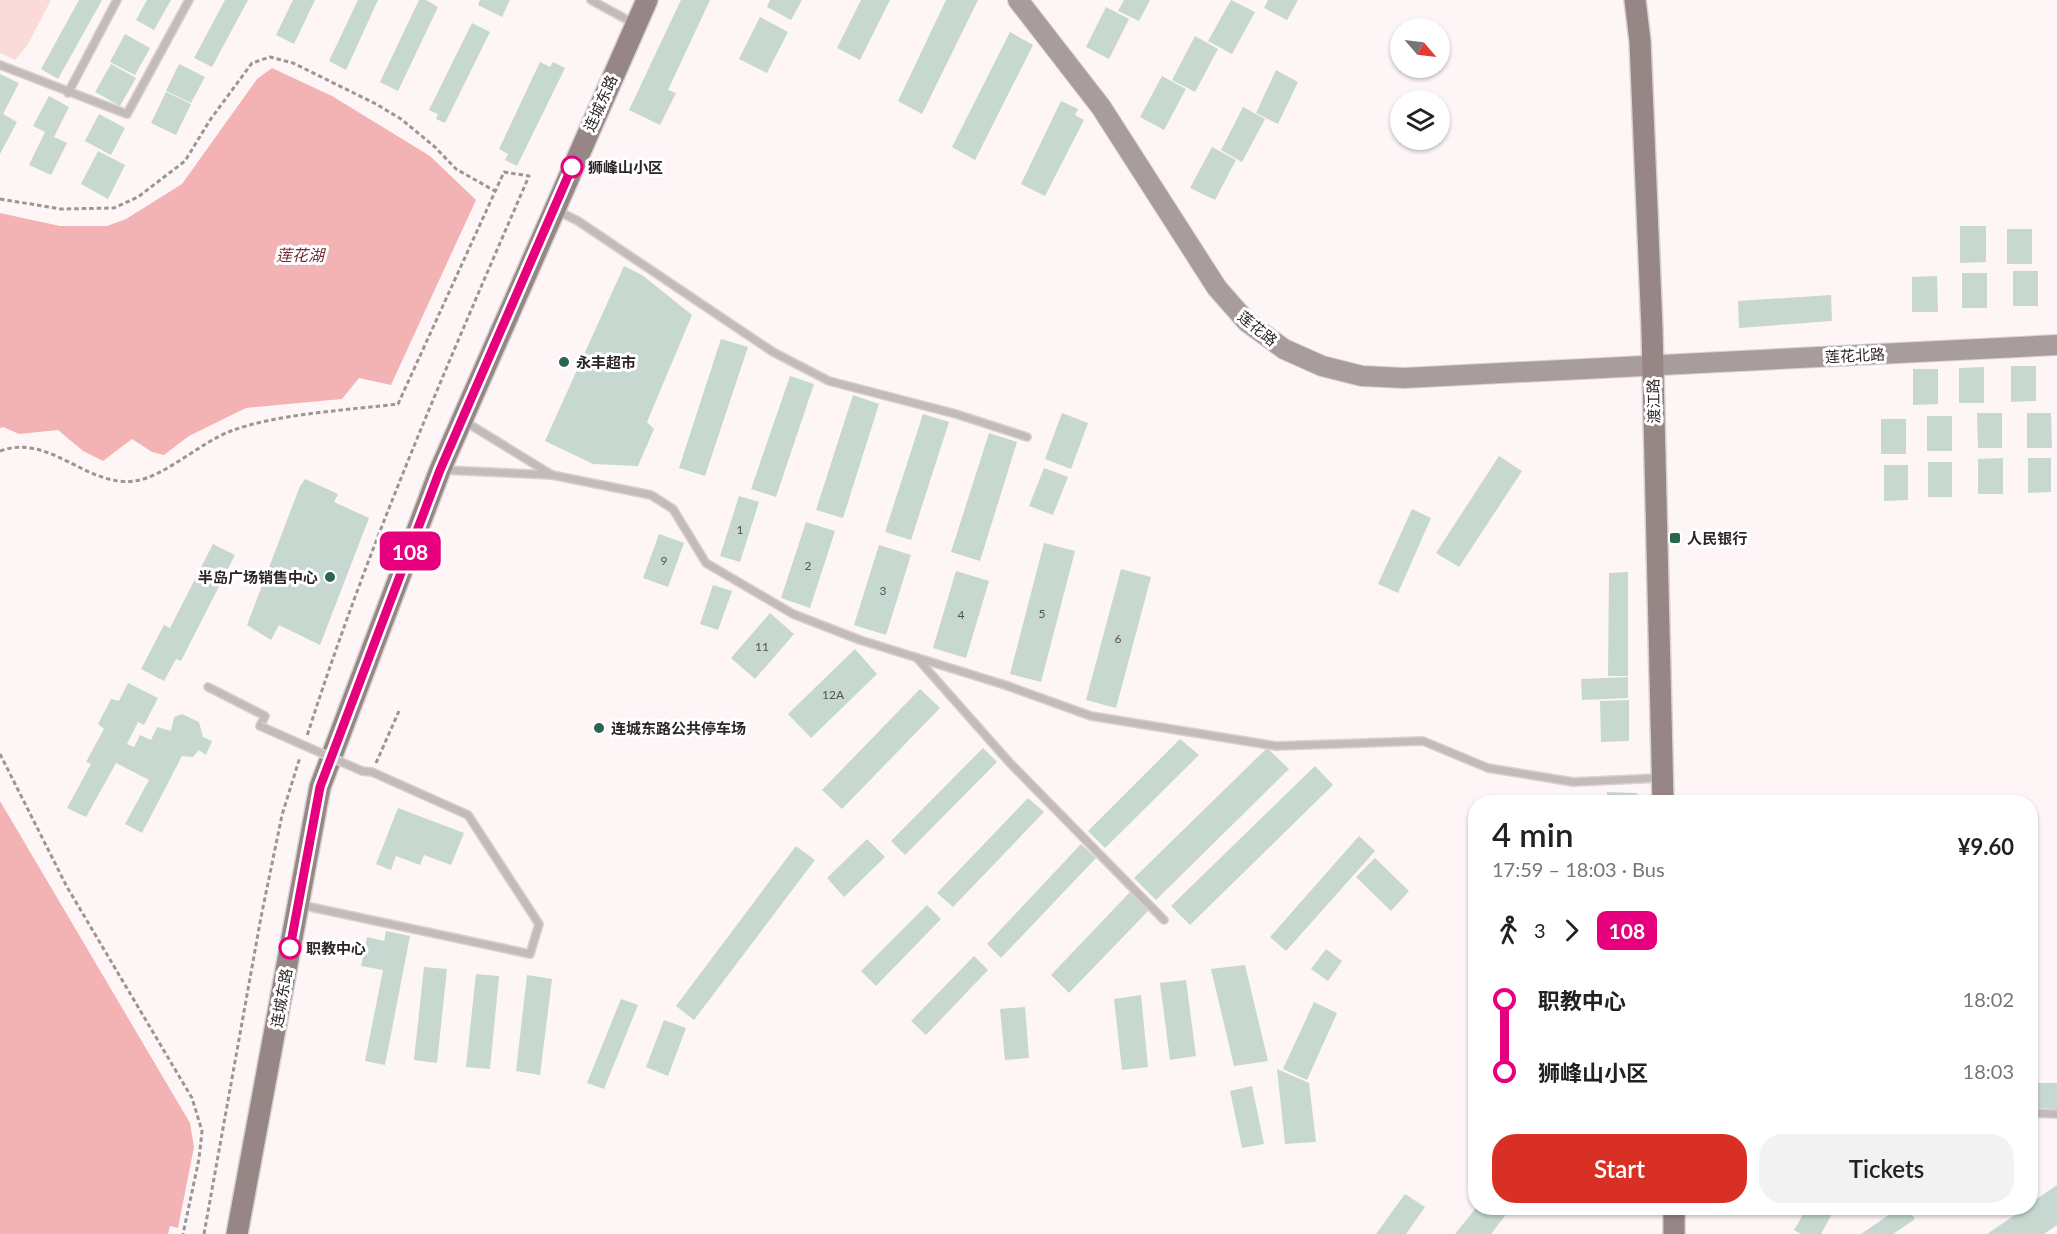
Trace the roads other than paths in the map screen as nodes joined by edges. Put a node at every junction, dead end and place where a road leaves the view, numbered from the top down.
1 (117, 0) edge
2 (189, 0) edge
3 (591, 0) edge
4 (647, 0) edge
5 (1018, 0) edge
6 (1635, 0) edge
7 (635, 24) junction
8 (0, 65) edge
9 (68, 93) junction
10 (554, 209) junction
11 (2057, 345) edge
12 (1652, 365) junction
13 (462, 420) junction
14 (1027, 437) dead end
15 (440, 470) junction
16 (552, 475) junction
17 (916, 657) junction
18 (208, 687) dead end
19 (1663, 778) junction
20 (1663, 795) edge
21 (298, 904) junction
22 (1164, 920) dead end
23 (2038, 1113) edge
24 (2057, 1114) edge
25 (1674, 1215) edge
26 (237, 1234) edge
27 (1674, 1234) edge

1 - 9 lane
2 - 9 lane
3 - 7 lane
4 - 7 main road, 连城东路
5 - 12 main road, 莲花路
6 - 12 main road, 渡江路
7 - 10 main road, 连城东路
8 - 9 lane
10 - 13 main road, 连城东路
10 - 14 lane
11 - 12 main road, 莲花北路
12 - 19 main road, 渡江路
13 - 15 main road, 连城东路
13 - 16 lane
15 - 16 lane
15 - 21 main road, 连城东路
16 - 17 lane
17 - 19 lane
17 - 22 lane
18 - 21 lane, bridge
19 - 20 main road, 渡江路
21 - 26 main road, 连城东路
23 - 24 lane
25 - 27 main road

